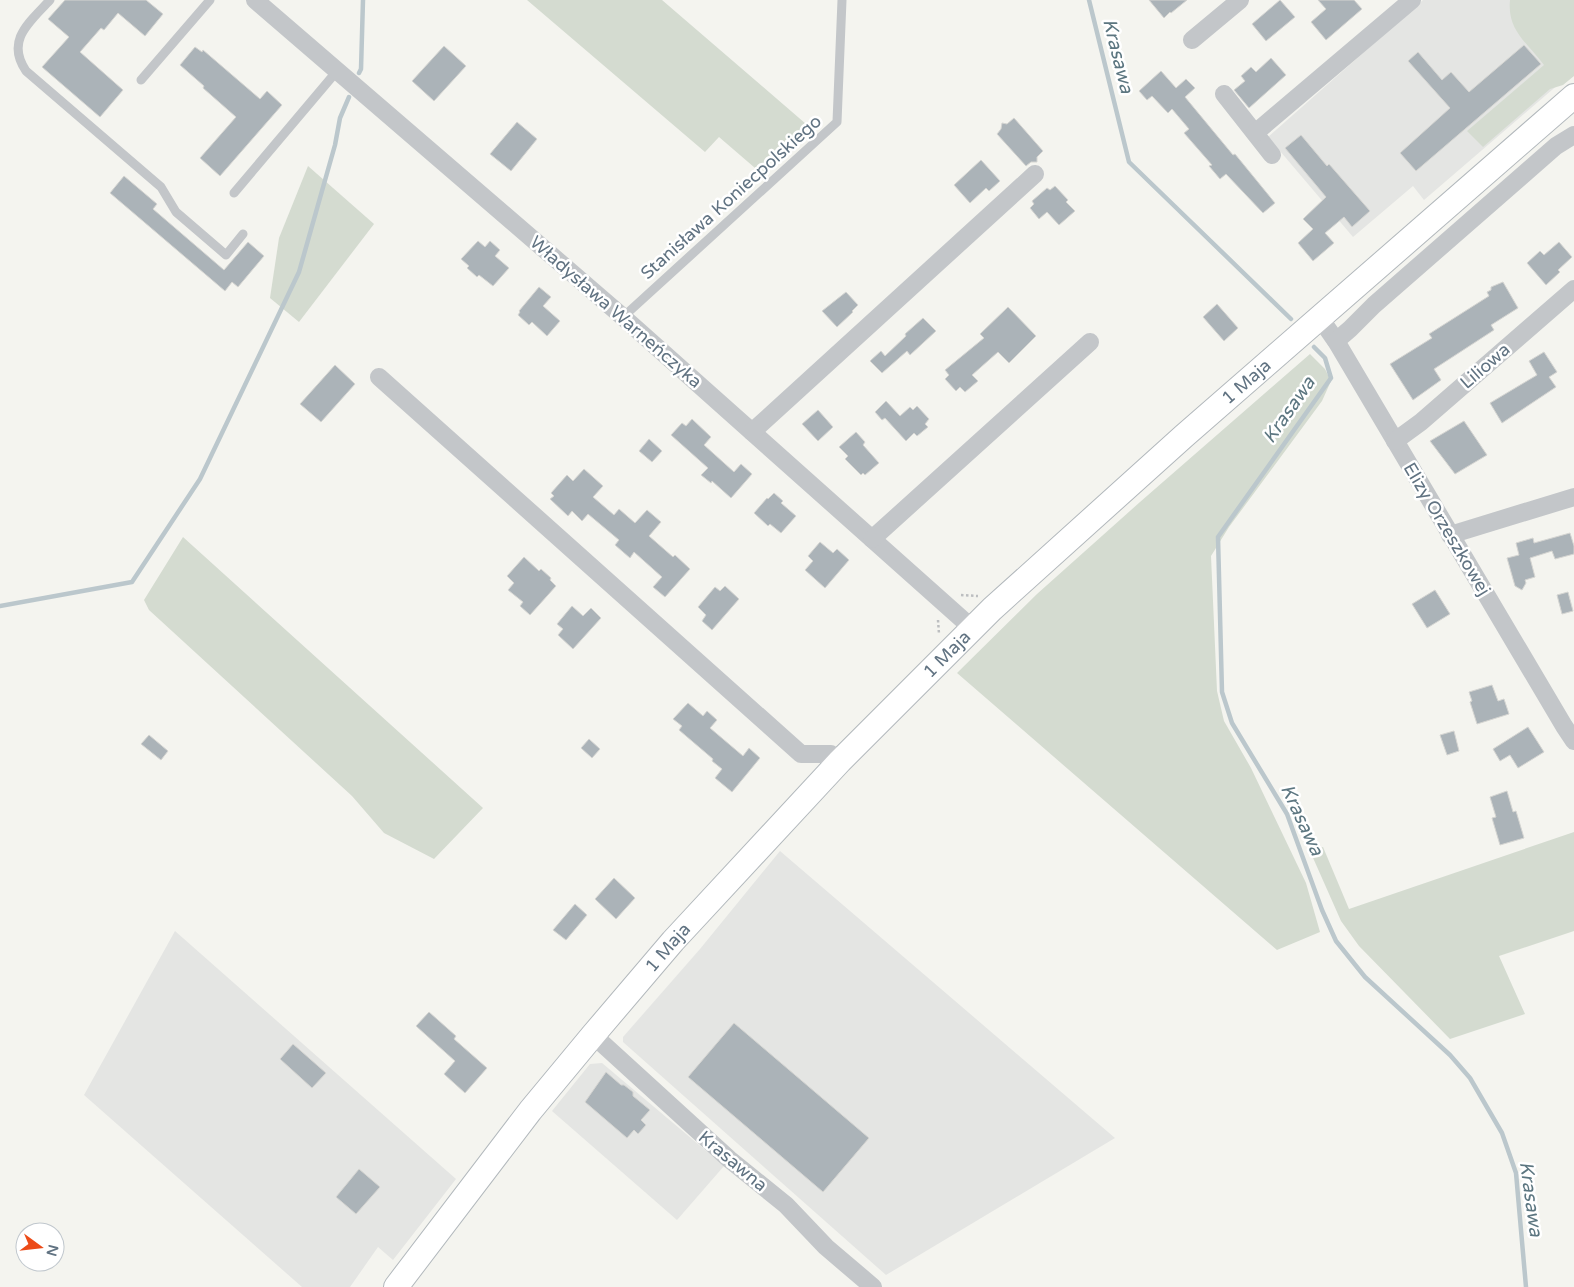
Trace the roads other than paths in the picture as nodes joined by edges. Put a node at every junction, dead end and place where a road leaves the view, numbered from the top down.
1 (50, 0) edge
2 (255, 0) edge
3 (842, 0) edge
4 (1240, 0) edge
5 (1412, 0) edge
6 (208, 1) edge
7 (1192, 40) dead end
8 (337, 70) junction
9 (141, 80) dead end
10 (1224, 94) dead end
11 (1574, 97) edge
12 (1255, 133) junction
13 (1574, 135) edge
14 (1272, 155) dead end
15 (1035, 174) dead end
16 (234, 193) dead end
17 (243, 234) dead end
18 (1574, 289) edge
19 (623, 317) junction
20 (1320, 318) junction
21 (1336, 341) junction
22 (1090, 342) dead end
23 (379, 377) dead end
24 (752, 432) junction
25 (1395, 441) junction
26 (1574, 497) edge
27 (1450, 535) junction
28 (872, 539) junction
29 (972, 628) junction
30 (1574, 741) edge
31 (840, 762) junction
32 (593, 1035) junction
33 (396, 1287) edge
34 (873, 1287) edge

1 - 17 lane
2 - 8 street, Władysława Warneńczyka
3 - 19 lane, Stanisława Koniecpolskiego
4 - 7 street
5 - 12 street
6 - 9 lane
8 - 16 lane
8 - 19 street, Władysława Warneńczyka
10 - 12 street
11 - 20 main road, 1 Maja
12 - 14 street
13 - 21 street
15 - 24 street
18 - 25 street, Liliowa
19 - 24 street, Władysława Warneńczyka
20 - 21 street, Elizy Orzeszkowej
20 - 29 main road, 1 Maja
21 - 25 street, Elizy Orzeszkowej
22 - 28 street
23 - 31 street
24 - 28 street, Władysława Warneńczyka
25 - 27 street, Elizy Orzeszkowej
26 - 27 street
27 - 30 street, Elizy Orzeszkowej
28 - 29 street, Władysława Warneńczyka
29 - 31 main road, 1 Maja
31 - 32 main road, 1 Maja
32 - 33 main road, 1 Maja
32 - 34 street, Krasawna

